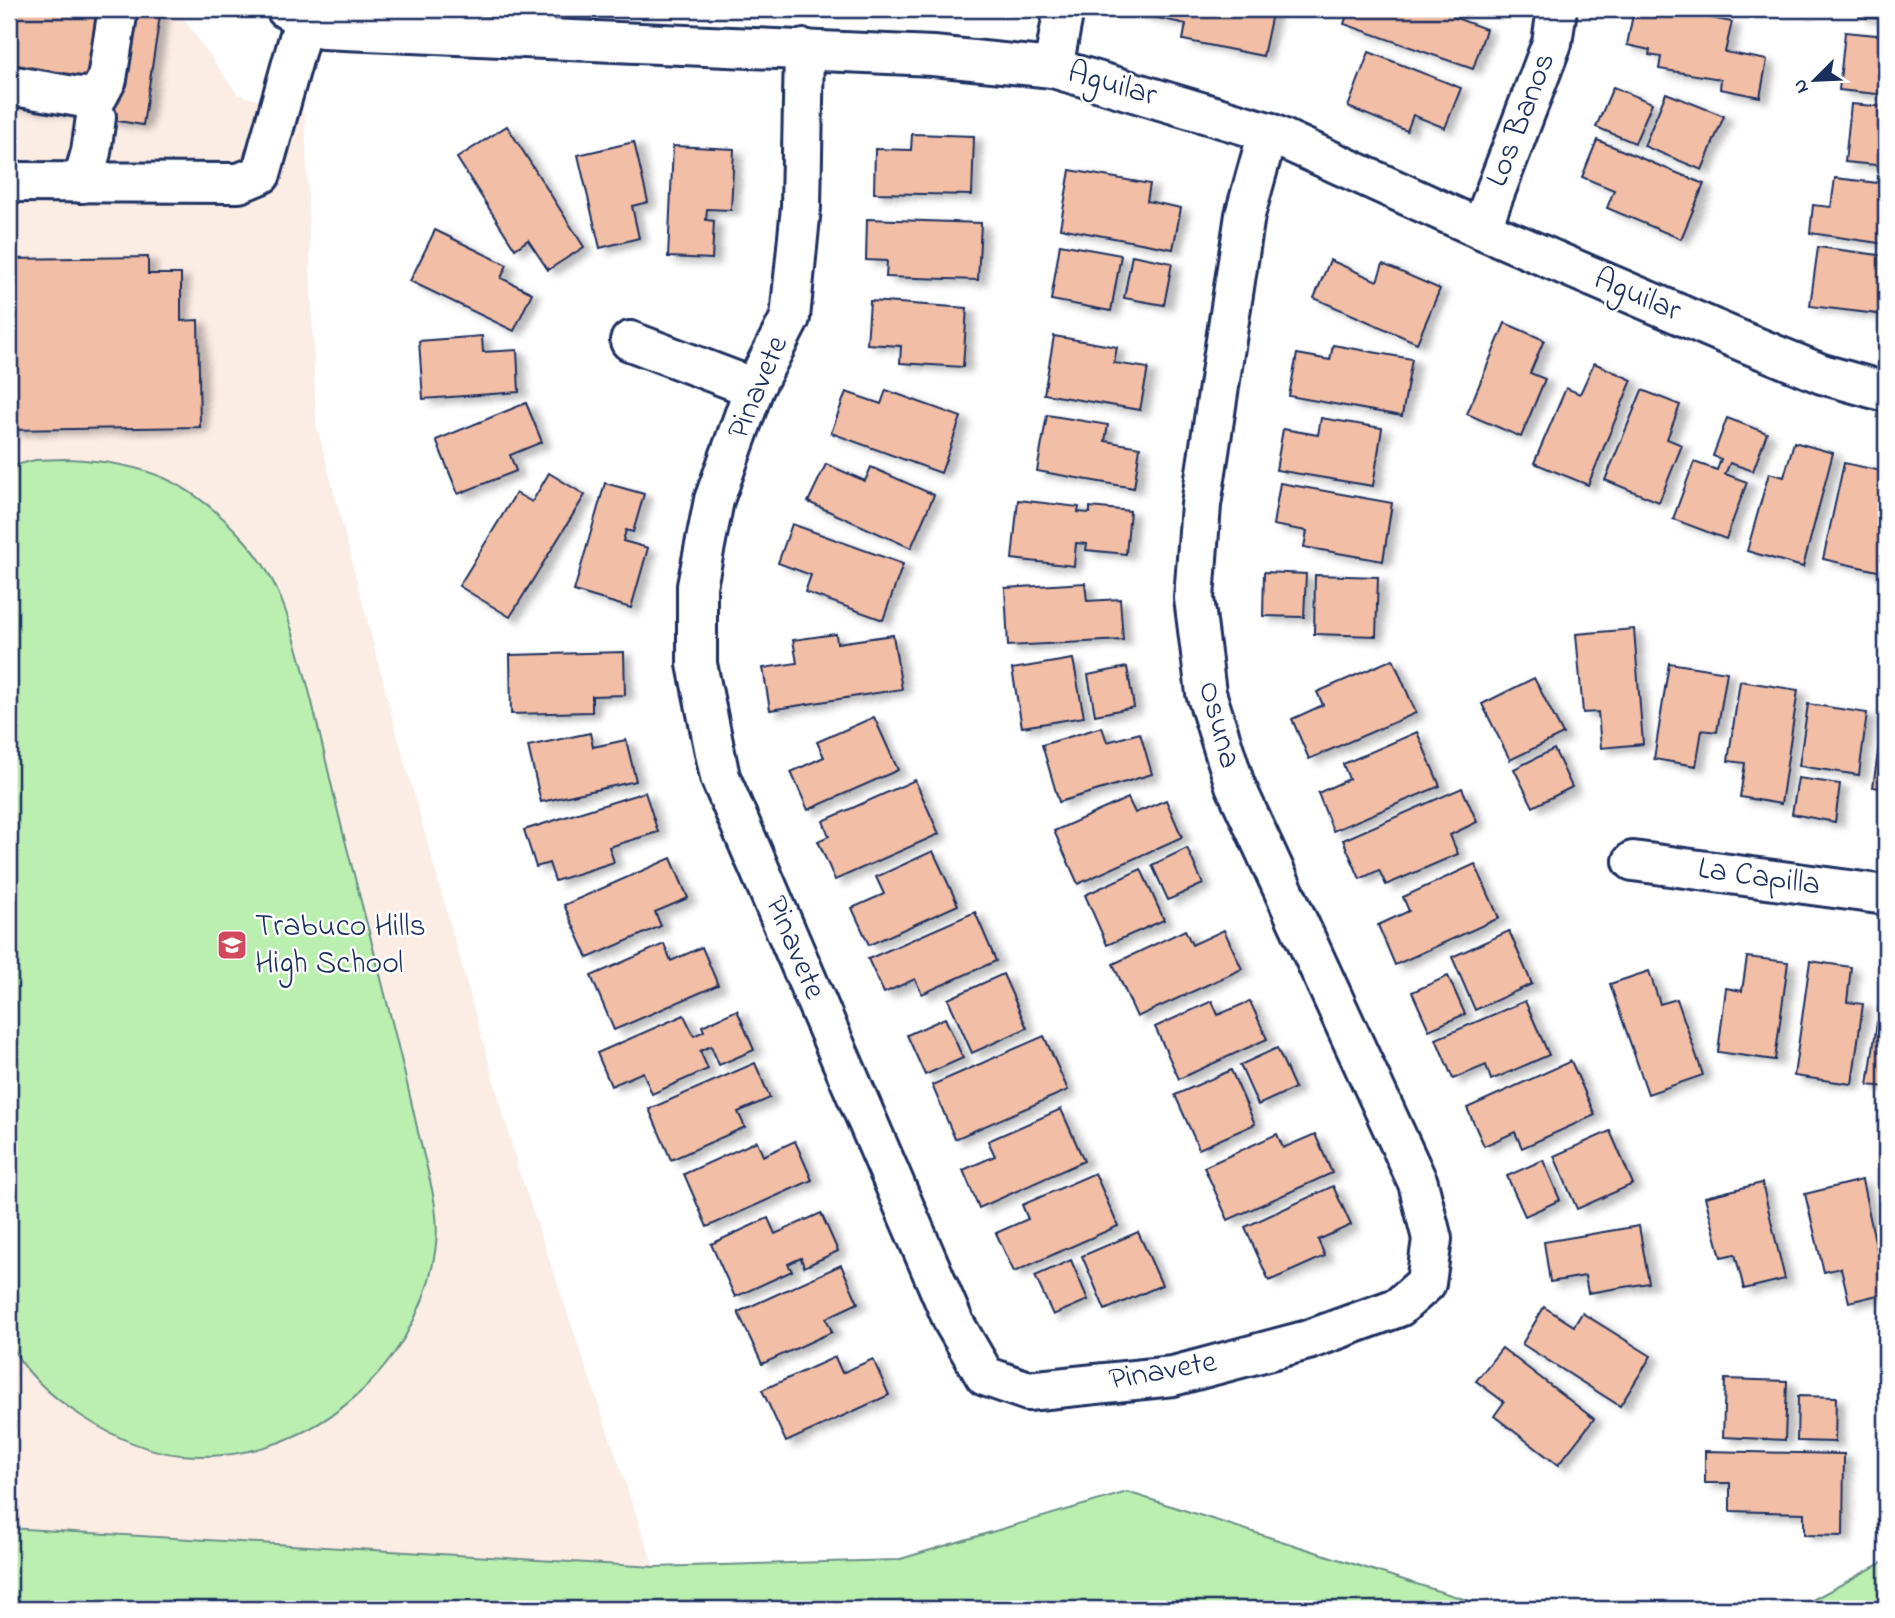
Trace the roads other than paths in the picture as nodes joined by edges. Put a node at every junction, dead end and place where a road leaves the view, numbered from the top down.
1 (118, 9) edge
2 (1064, 9) edge
3 (1557, 9) edge
4 (295, 14) edge
5 (590, 24) edge
6 (804, 49) junction
7 (1053, 68) junction
8 (9, 85) edge
9 (96, 117) dead end
10 (1268, 132) junction
11 (9, 182) edge
12 (82, 183) junction
13 (1481, 229) junction
14 (631, 341) dead end
15 (754, 388) junction
16 (1886, 392) edge
17 (1633, 861) dead end
18 (1886, 895) edge
19 (1426, 1283) joint

1 - 8 street
2 - 7 street
3 - 13 street, Los Banos
4 - 5 street, Aguilar
4 - 12 street
5 - 6 street, Aguilar
6 - 7 street, Aguilar
6 - 15 street, Pinavete
7 - 10 street, Aguilar
9 - 12 street
10 - 13 street, Aguilar
10 - 19 street, Osuna
11 - 12 street
13 - 16 street, Aguilar
14 - 15 street
15 - 19 street, Pinavete
17 - 18 street, La Capilla

